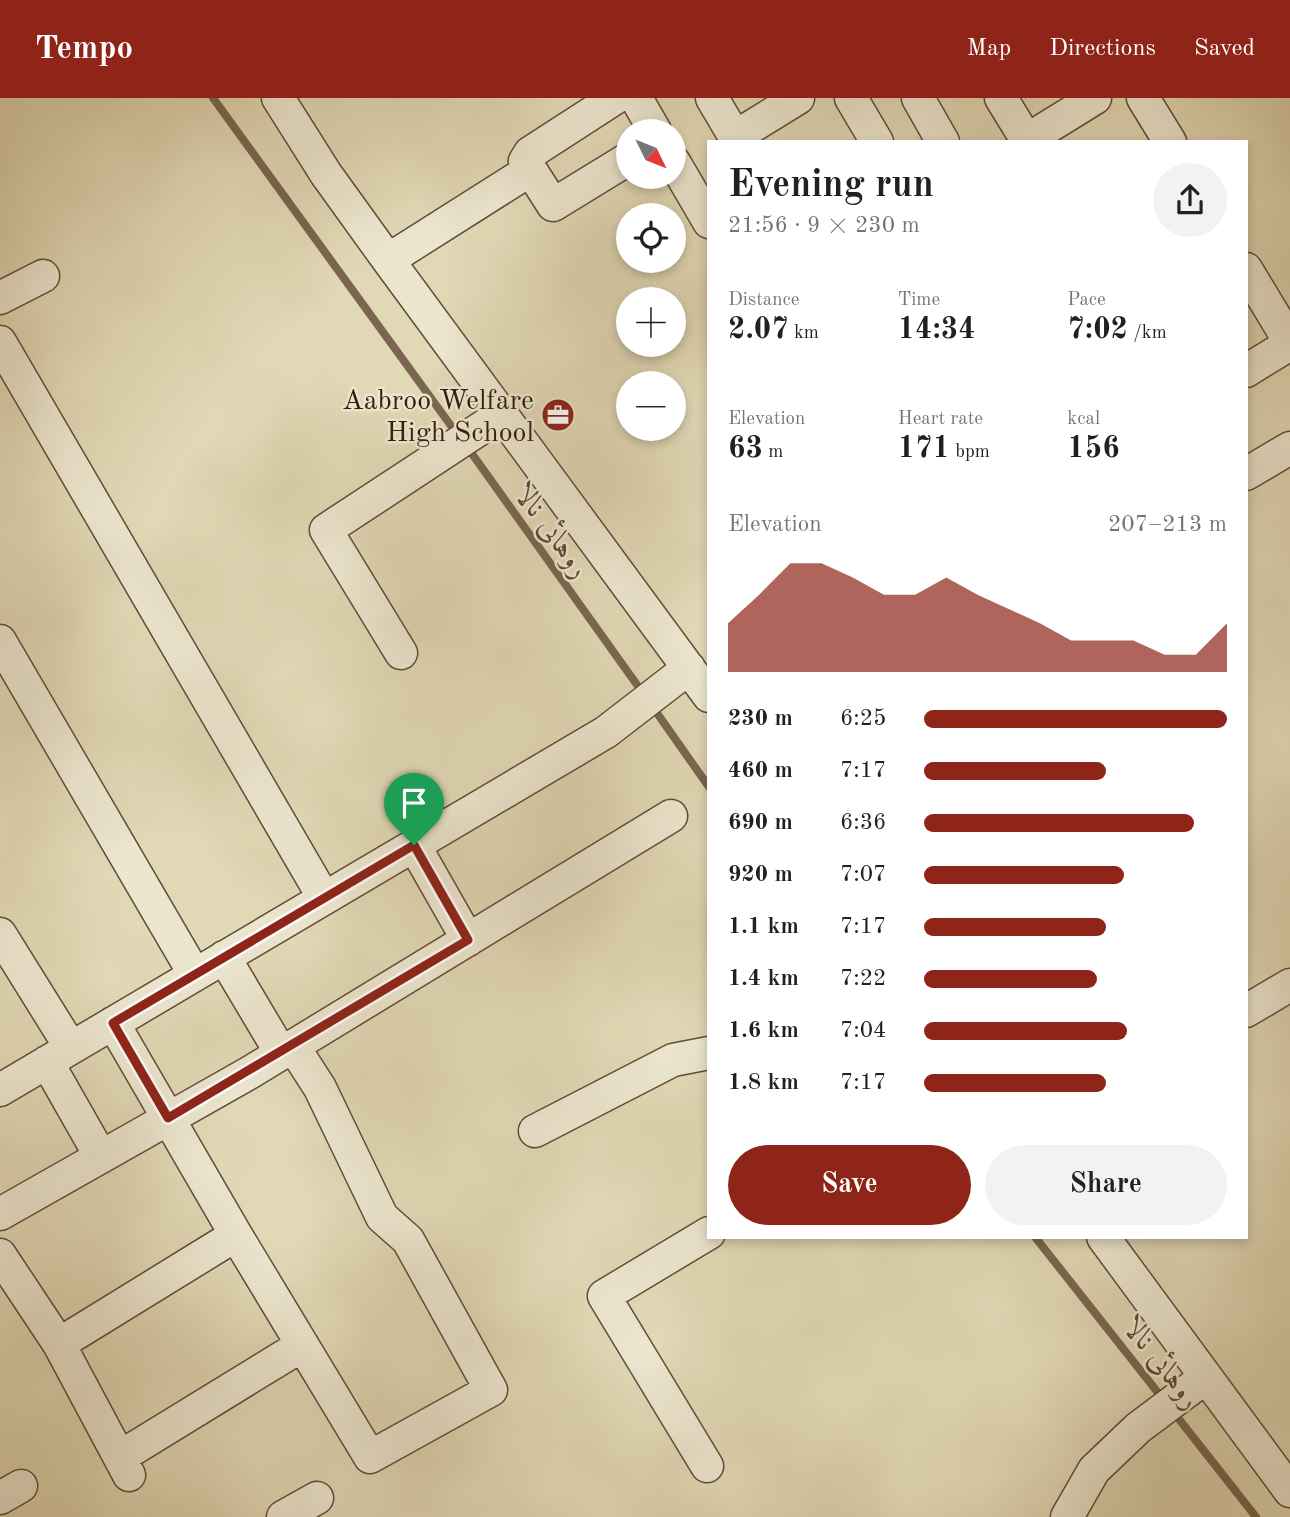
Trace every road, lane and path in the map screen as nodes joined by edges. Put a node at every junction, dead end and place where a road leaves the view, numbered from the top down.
1 (279, 98) edge
2 (615, 98) edge
3 (636, 98) edge
4 (712, 98) edge
5 (798, 98) edge
6 (851, 98) edge
7 (918, 98) edge
8 (1001, 98) edge
9 (1095, 98) edge
10 (1143, 98) edge
11 (648, 119) edge
12 (736, 139) edge
13 (870, 139) edge
14 (942, 140) edge
15 (1026, 140) edge
16 (1029, 140) edge
17 (1169, 140) edge
18 (616, 166) edge
19 (530, 170) junction
20 (686, 183) edge
21 (707, 219) edge
22 (388, 260) junction
23 (1248, 272) edge
24 (43, 276) dead end
25 (0, 298) edge
26 (0, 342) edge
27 (1290, 343) edge
28 (1248, 369) edge
29 (498, 417) junction
30 (1290, 448) edge
31 (1248, 473) edge
32 (0, 641) edge
33 (401, 653) dead end
34 (683, 673) junction
35 (707, 694) edge
36 (671, 816) dead end
37 (414, 845) junction
38 (324, 898) junction
39 (0, 934) edge
40 (468, 940) junction
41 (224, 957) junction
42 (195, 975) junction
43 (1290, 985) edge
44 (1248, 1010) edge
45 (113, 1023) junction
46 (287, 1049) junction
47 (707, 1053) edge
48 (59, 1055) junction
49 (0, 1090) edge
50 (168, 1118) junction
51 (535, 1131) dead end
52 (101, 1157) junction
53 (0, 1214) edge
54 (707, 1234) edge
55 (236, 1235) junction
56 (1104, 1239) edge
57 (0, 1255) edge
58 (59, 1344) junction
59 (302, 1346) junction
60 (1200, 1382) junction
61 (707, 1466) dead end
62 (1290, 1491) edge
63 (317, 1498) dead end
64 (283, 1517) edge
65 (1067, 1517) edge

1 - 22 street
2 - 19 street
3 - 11 street
4 - 12 street
5 - 12 street
6 - 13 street
7 - 14 street
8 - 15 street
9 - 16 street
10 - 17 street
18 - 19 street
19 - 22 street
20 - 21 street
22 - 29 street
23 - 27 street
24 - 25 street
26 - 38 street
27 - 28 street
29 - 33 street
29 - 34 street
30 - 31 street
32 - 42 street
34 - 35 street
34 - 37 street
36 - 40 street
37 - 38 street
37 - 40 street
38 - 41 street
39 - 48 street
40 - 46 street
41 - 42 street
41 - 46 street
42 - 45 street
43 - 44 street
45 - 48 street
45 - 50 street
46 - 50 street
46 - 59 street
47 - 51 street
48 - 49 street
48 - 52 street
50 - 52 street
50 - 55 street
52 - 53 street
54 - 61 street
55 - 58 street
55 - 59 street
56 - 60 street
57 - 58 street
58 - 59 street
60 - 62 street
60 - 65 street
63 - 64 street

